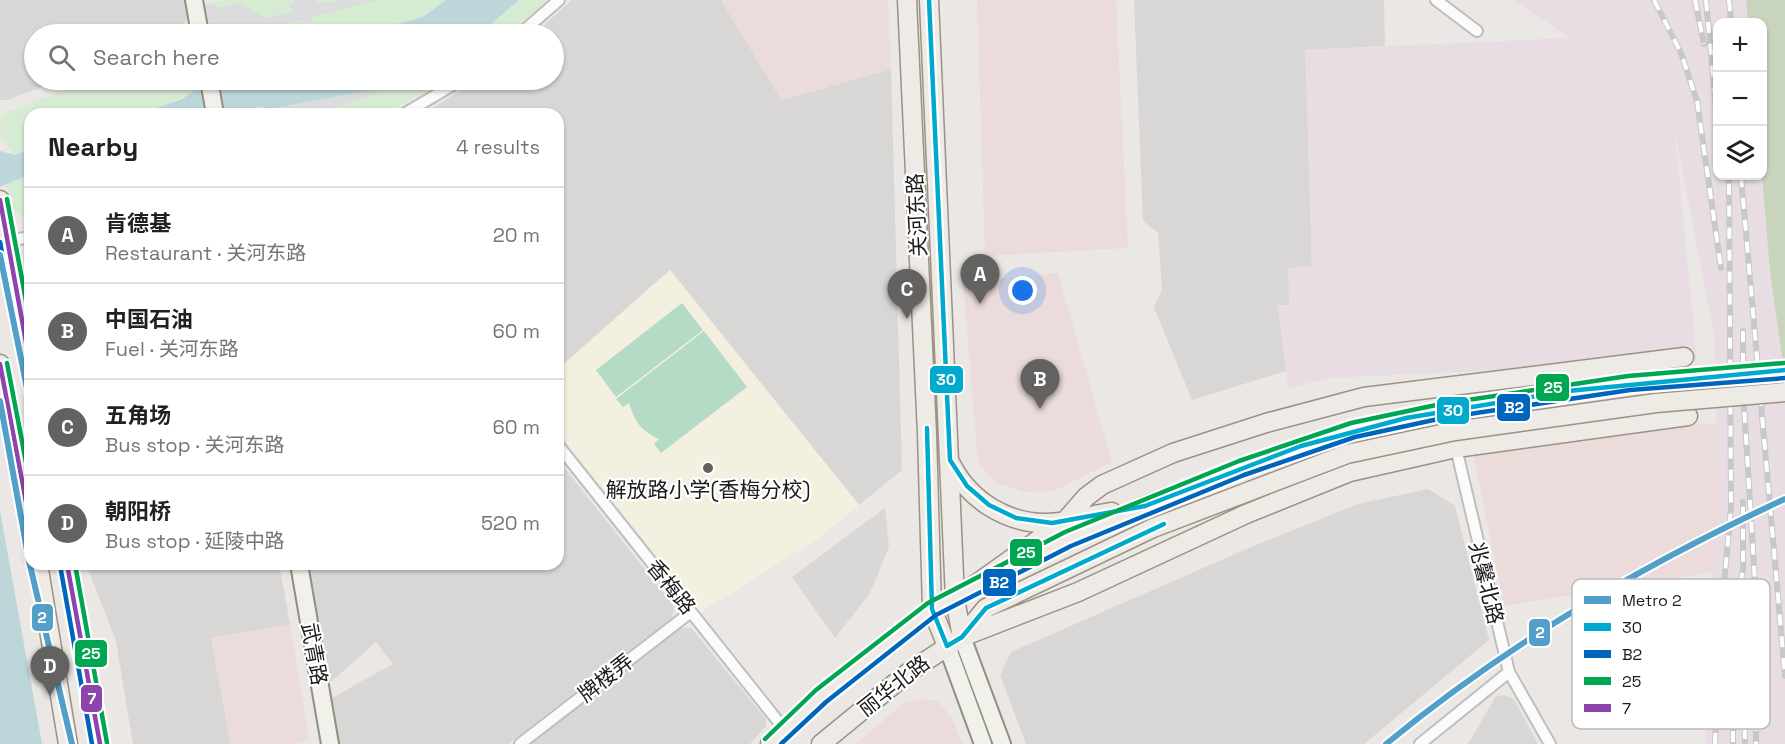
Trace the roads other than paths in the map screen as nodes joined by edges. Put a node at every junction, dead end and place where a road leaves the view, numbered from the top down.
1 (194, 0) edge
2 (559, 0) edge
3 (907, 0) edge
4 (929, 0) edge
5 (1436, 0) edge
6 (198, 24) edge
7 (531, 24) edge
8 (1477, 31) dead end
9 (211, 90) edge
10 (444, 90) edge
11 (214, 108) edge
12 (414, 108) edge
13 (0, 200) edge
14 (24, 238) edge
15 (9, 241) junction
16 (24, 329) edge
17 (1684, 357) dead end
18 (0, 364) edge
19 (1785, 370) edge
20 (1785, 392) edge
21 (1688, 416) dead end
22 (1456, 448) junction
23 (564, 453) edge
24 (950, 460) junction
25 (24, 491) edge
26 (1144, 506) junction
27 (1066, 520) junction
28 (39, 570) edge
29 (68, 570) edge
30 (300, 570) edge
31 (955, 599) junction
32 (932, 609) junction
33 (691, 612) junction
34 (954, 641) junction
35 (1509, 672) junction
36 (785, 730) junction
37 (68, 744) edge
38 (100, 744) edge
39 (330, 744) edge
40 (520, 744) edge
41 (770, 744) edge
42 (821, 744) edge
43 (983, 744) edge
44 (1002, 744) edge
45 (1420, 744) edge
46 (1550, 744) edge

1 - 6 street
2 - 7 street
3 - 32 main road, 关河东路
4 - 24 main road, 关河东路
5 - 8 street
9 - 11 street
10 - 12 street
13 - 15 main road
14 - 15 street
15 - 16 main road
17 - 27 main road
18 - 25 main road
19 - 26 main road, 丽华北路, bridge
20 - 34 main road, 丽华北路, bridge
21 - 22 main road
22 - 34 main road
22 - 35 street, 兆馨北路
23 - 33 street, 香梅路
24 - 27 main road
24 - 31 main road, 关河东路
26 - 27 main road
26 - 31 main road, 丽华北路
27 - 31 main road
28 - 37 main road
29 - 38 main road
30 - 39 street, 武青路
31 - 32 main road, 丽华北路
31 - 34 main road, 关河东路
32 - 34 main road, 关河东路
32 - 36 main road, 丽华北路
33 - 36 street, 香梅路
33 - 40 street, 牌楼弄
34 - 42 main road, 丽华北路
34 - 43 street, 关河东路
34 - 44 street, 关河东路
35 - 45 street
35 - 46 street, 兆馨北路
36 - 41 main road, 丽华北路

